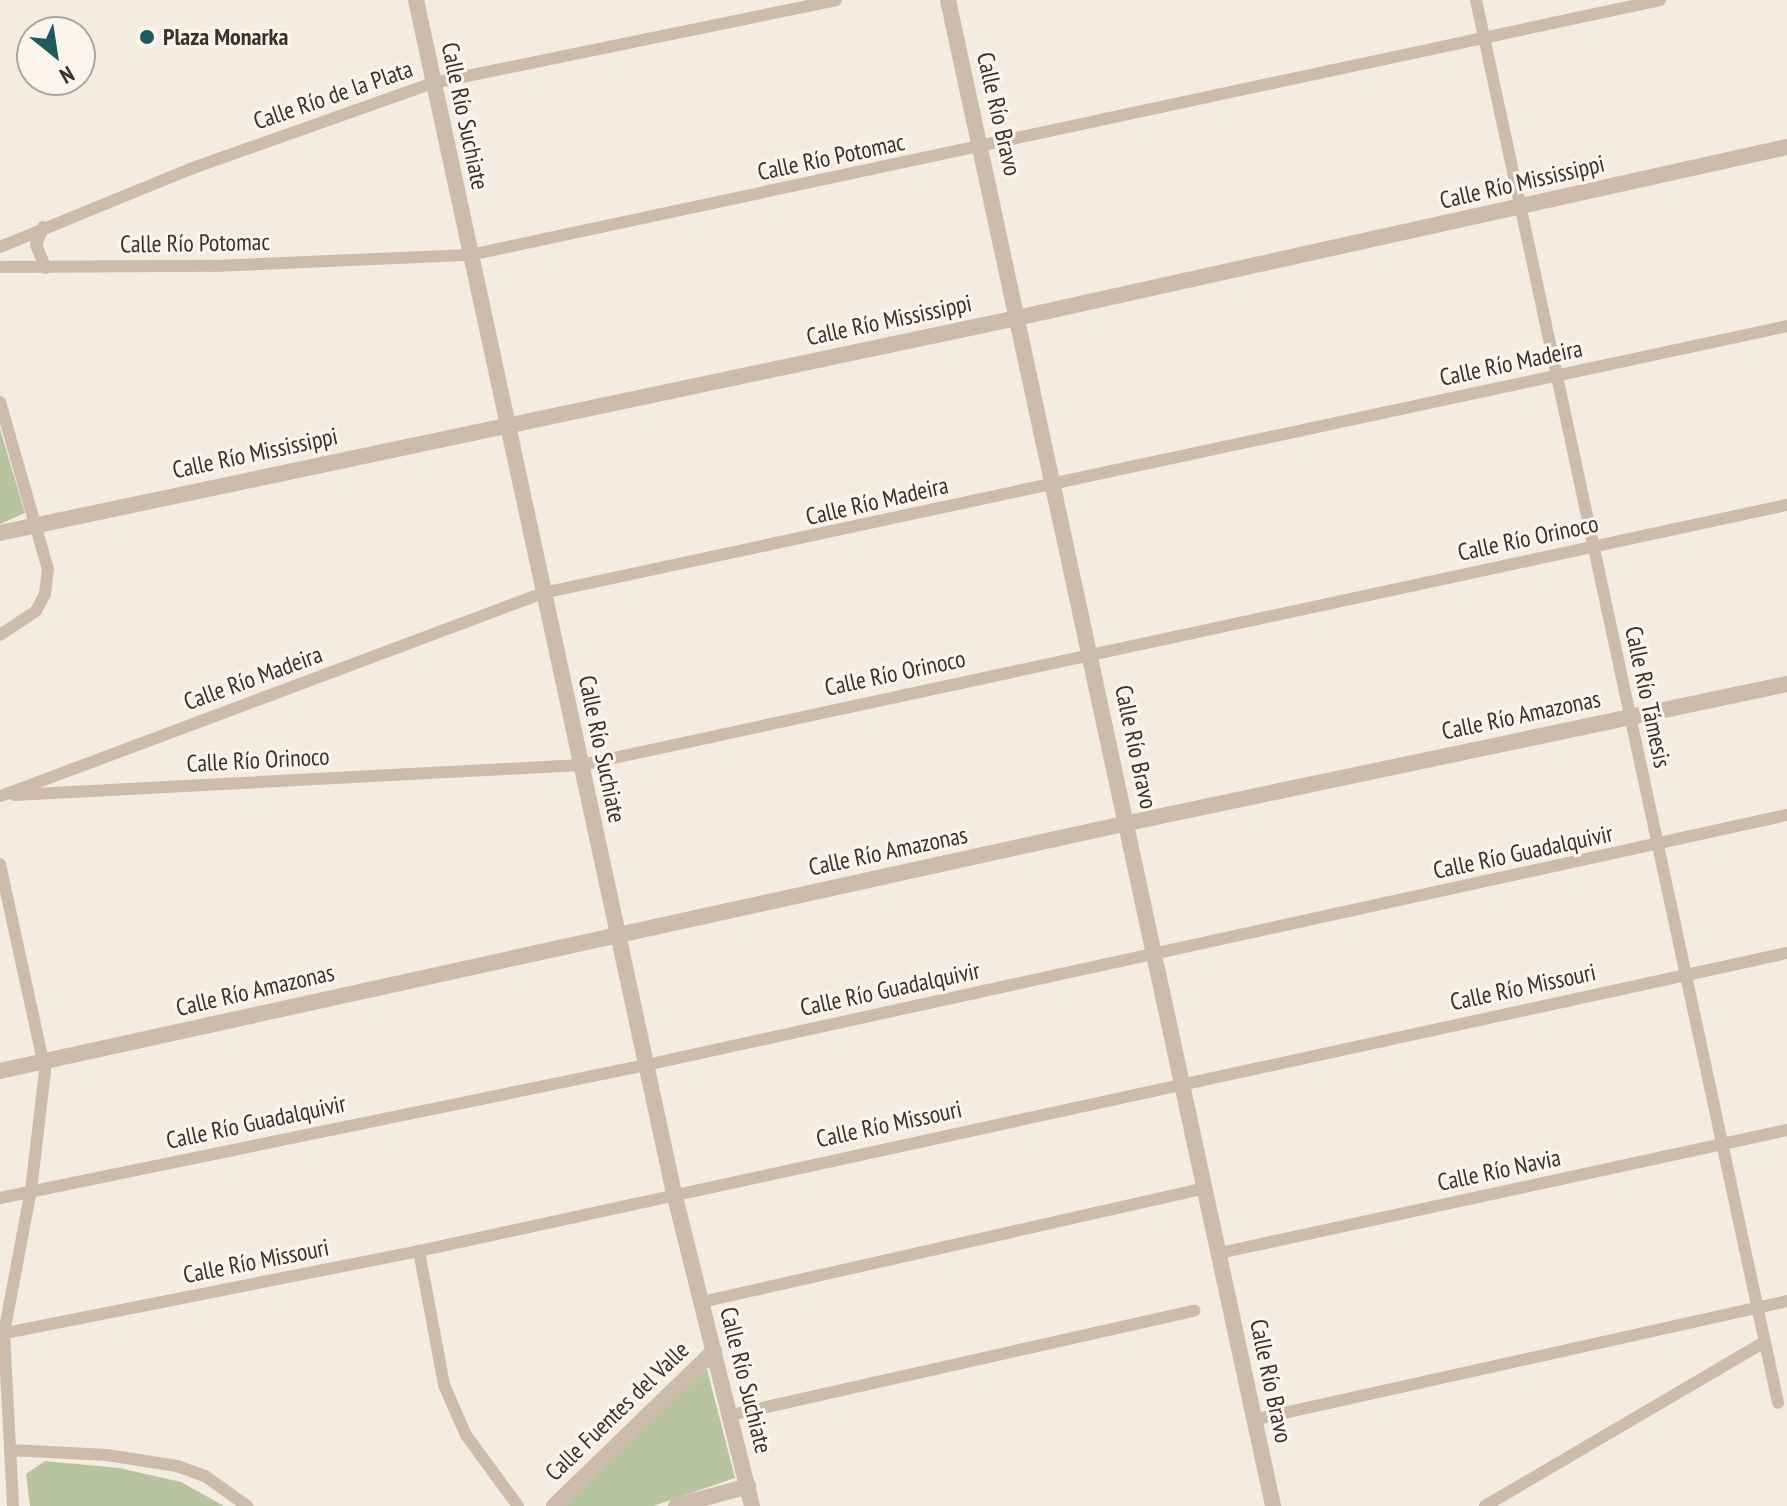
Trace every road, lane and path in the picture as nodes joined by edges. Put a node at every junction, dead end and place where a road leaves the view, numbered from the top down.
1 (416, 0) edge
2 (836, 0) edge
3 (948, 0) edge
4 (1476, 0) edge
5 (1660, 0) edge
6 (1484, 37) junction
7 (433, 83) junction
8 (1787, 147) edge
9 (982, 148) junction
10 (1520, 208) junction
11 (44, 226) junction
12 (0, 247) edge
13 (470, 255) junction
14 (0, 267) edge
15 (46, 268) junction
16 (1017, 318) junction
17 (1787, 326) edge
18 (1556, 375) junction
19 (0, 402) edge
20 (506, 424) junction
21 (1053, 484) junction
22 (1787, 505) edge
23 (36, 524) junction
24 (0, 533) edge
25 (1591, 547) junction
26 (543, 593) junction
27 (0, 635) edge
28 (1091, 653) junction
29 (1787, 684) edge
30 (1631, 716) junction
31 (581, 765) junction
32 (0, 796) edge
33 (1787, 815) edge
34 (1128, 823) junction
35 (1657, 845) junction
36 (0, 864) edge
37 (618, 934) junction
38 (1787, 953) edge
39 (1156, 955) junction
40 (1685, 976) junction
41 (43, 1062) junction
42 (646, 1065) junction
43 (0, 1071) edge
44 (1185, 1084) junction
45 (1787, 1130) edge
46 (1721, 1143) junction
47 (1206, 1188) junction
48 (31, 1190) junction
49 (674, 1193) junction
50 (0, 1198) edge
51 (419, 1251) junction
52 (1220, 1253) junction
53 (1787, 1301) edge
54 (702, 1302) junction
55 (1758, 1306) junction
56 (1194, 1311) dead end
57 (2, 1334) edge
58 (1765, 1342) junction
59 (714, 1351) junction
60 (1778, 1403) dead end
61 (731, 1415) junction
62 (1253, 1420) junction
63 (10, 1450) junction
64 (748, 1486) junction
65 (5, 1491) edge
66 (13, 1506) edge
67 (247, 1506) edge
68 (518, 1506) edge
69 (554, 1506) edge
70 (676, 1506) edge
71 (752, 1506) edge
72 (1273, 1506) edge
73 (1485, 1506) edge

1 - 7 street, Calle Río Suchiate
2 - 7 street, Calle Río de la Plata
3 - 9 street, Calle Río Bravo
4 - 6 street, Calle Río Támesis
5 - 6 street, Calle Río Potomac
6 - 9 street, Calle Río Potomac
6 - 10 street, Calle Río Támesis
7 - 11 street, Calle Río de la Plata
7 - 13 street, Calle Río Suchiate
8 - 10 street, Calle Río Mississippi
9 - 13 street, Calle Río Potomac
9 - 16 street, Calle Río Bravo
10 - 16 street, Calle Río Mississippi
10 - 18 street, Calle Río Támesis
11 - 12 street, Calle Río de la Plata
11 - 15 street
13 - 15 street, Calle Río Potomac
13 - 20 street, Calle Río Suchiate
14 - 15 street, Calle Río Potomac
16 - 20 street, Calle Río Mississippi
16 - 21 street, Calle Río Bravo
17 - 18 street, Calle Río Madeira
18 - 21 street, Calle Río Madeira
18 - 25 street, Calle Río Támesis
19 - 23 street
20 - 23 street, Calle Río Mississippi
20 - 26 street, Calle Río Suchiate
21 - 26 street, Calle Río Madeira
21 - 28 street, Calle Río Bravo
22 - 25 street, Calle Río Orinoco
23 - 24 street, Calle Río Mississippi
23 - 27 street
25 - 28 street, Calle Río Orinoco
25 - 30 street, Calle Río Támesis
26 - 31 street, Calle Río Suchiate
26 - 32 street, Calle Río Madeira
28 - 31 street, Calle Río Orinoco
28 - 34 street, Calle Río Bravo
29 - 30 street, Calle Río Amazonas
30 - 34 street, Calle Río Amazonas
30 - 35 street, Calle Río Támesis
31 - 32 street, Calle Río Orinoco
31 - 37 street, Calle Río Suchiate
33 - 35 street, Calle Río Guadalquivir
34 - 37 street, Calle Río Amazonas
34 - 39 street, Calle Río Bravo
35 - 39 street, Calle Río Guadalquivir
35 - 40 street, Calle Río Támesis
36 - 41 street
37 - 41 street, Calle Río Amazonas
37 - 42 street, Calle Río Suchiate
38 - 40 street, Calle Río Missouri
39 - 42 street, Calle Río Guadalquivir
39 - 44 street, Calle Río Bravo
40 - 44 street, Calle Río Missouri
40 - 46 street, Calle Río Támesis
41 - 43 street, Calle Río Amazonas
41 - 48 street
42 - 48 street, Calle Río Guadalquivir
42 - 49 street, Calle Río Suchiate
44 - 47 street, Calle Río Bravo
44 - 49 street, Calle Río Missouri
45 - 46 street, Calle Río Navia
46 - 52 street, Calle Río Navia
46 - 55 street, Calle Río Támesis
47 - 52 street, Calle Río Bravo
47 - 54 street
48 - 50 street, Calle Río Guadalquivir
48 - 57 street
49 - 51 street, Calle Río Missouri
49 - 54 street, Calle Río Suchiate
51 - 57 street, Calle Río Missouri
51 - 68 street
52 - 62 street, Calle Río Bravo
53 - 55 street
54 - 59 street, Calle Río Suchiate
55 - 58 street, Calle Río Támesis
55 - 62 street
56 - 61 street
57 - 63 street
58 - 60 street, Calle Río Támesis
58 - 73 street
59 - 61 street, Calle Río Suchiate
59 - 69 street, Calle Fuentes del Valle
61 - 64 street, Calle Río Suchiate
62 - 72 street, Calle Río Bravo
63 - 65 street
63 - 67 street
64 - 70 street
64 - 71 street, Calle Río Suchiate
65 - 66 street

